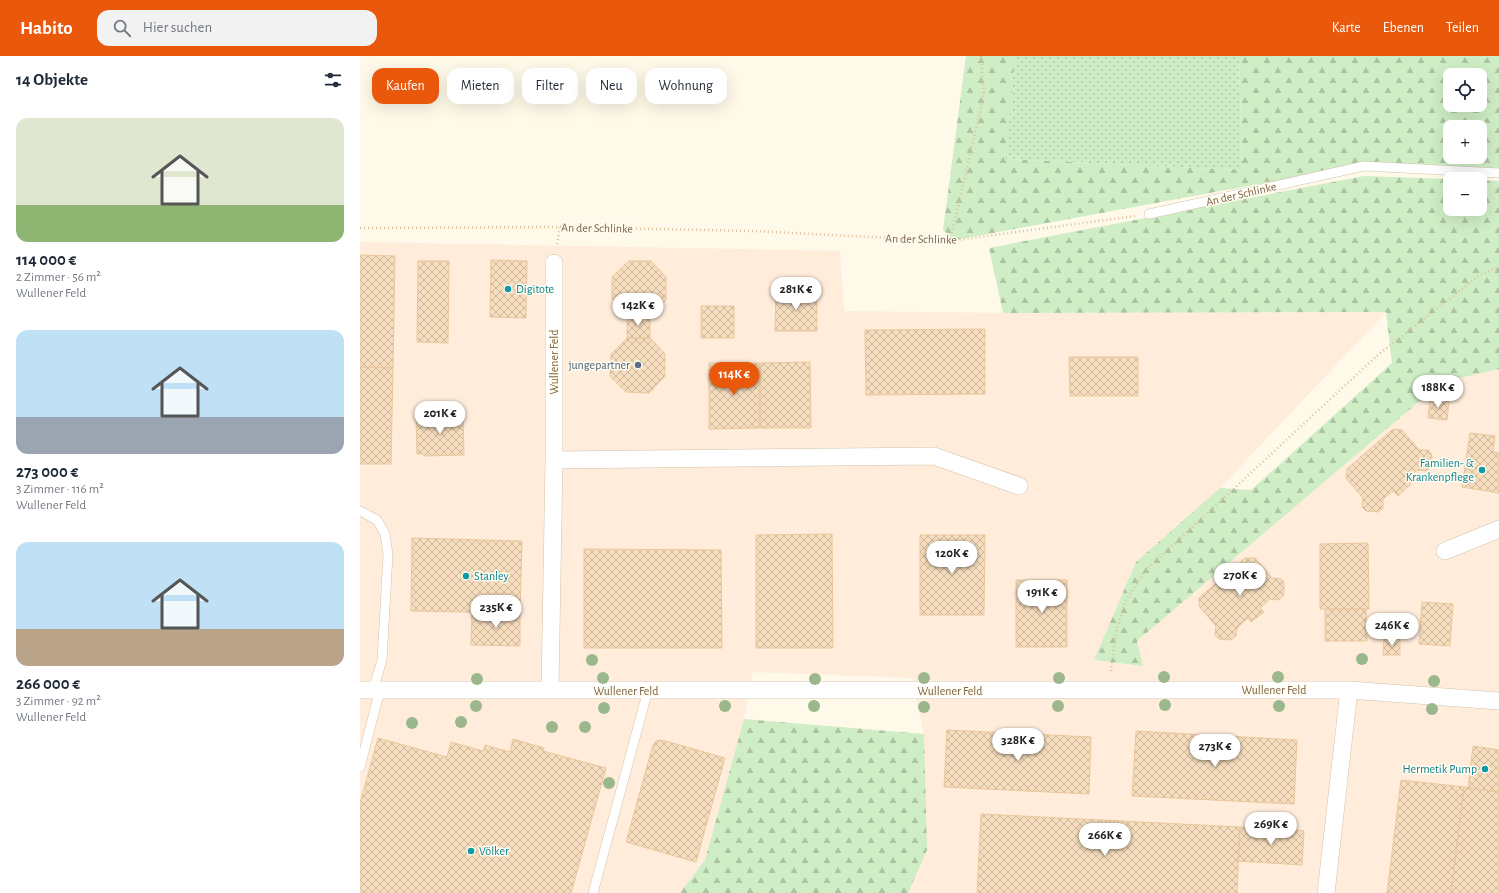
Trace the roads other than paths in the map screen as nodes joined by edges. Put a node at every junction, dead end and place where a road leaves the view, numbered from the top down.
1 (1499, 173) edge
2 (1149, 214) road end
3 (554, 263) dead end
4 (554, 460) junction
5 (1019, 486) dead end
6 (360, 511) edge
7 (1499, 528) edge
8 (1445, 551) dead end
9 (371, 690) edge
10 (550, 690) junction
11 (648, 690) junction
12 (1349, 690) junction
13 (1499, 701) edge
14 (360, 767) edge
15 (593, 893) edge
16 (1326, 893) edge

1 - 2 lane, An der Schlinke
3 - 4 street, Wullener Feld
4 - 5 street
4 - 10 street, Wullener Feld
6 - 9 lane
7 - 8 street
9 - 10 street, Wullener Feld
9 - 14 lane
10 - 11 street, Wullener Feld
11 - 12 street, Wullener Feld
11 - 15 lane
12 - 13 street, Wullener Feld
12 - 16 street

